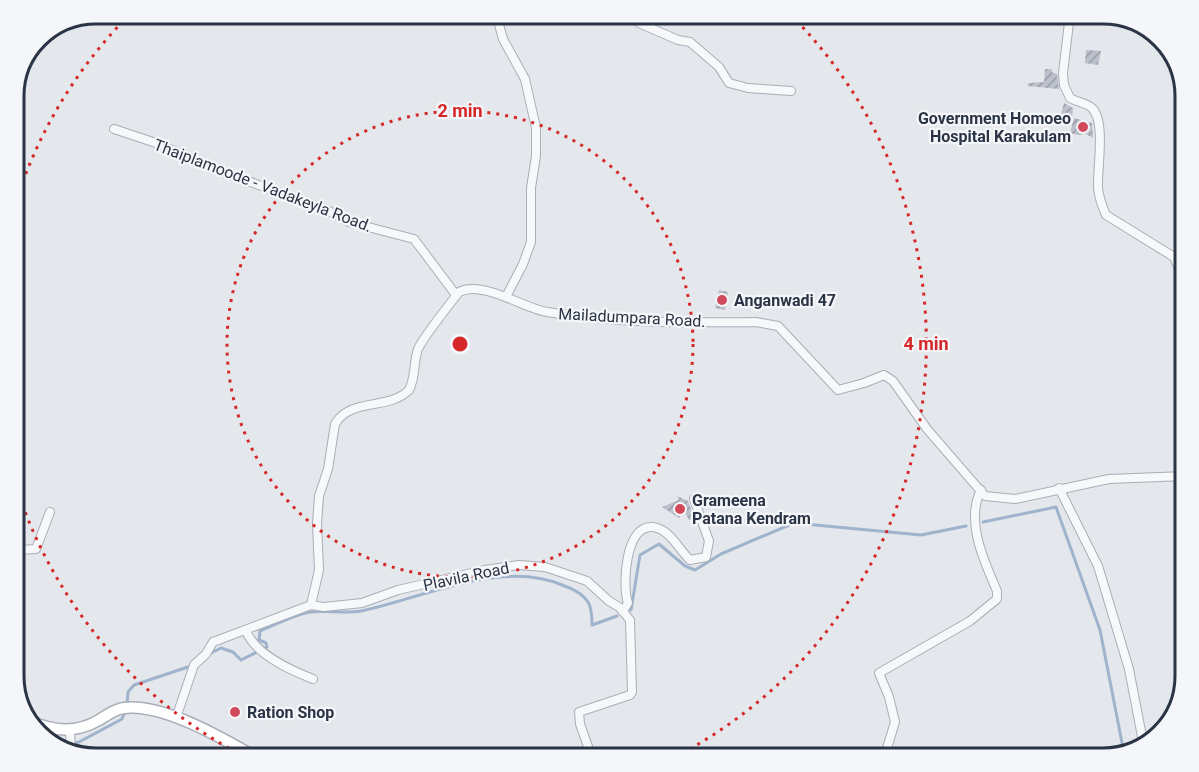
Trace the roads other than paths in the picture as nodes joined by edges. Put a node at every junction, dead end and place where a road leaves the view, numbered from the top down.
1 (499, 24) edge
2 (641, 24) edge
3 (1069, 24) edge
4 (791, 91) dead end
5 (114, 129) dead end
6 (1175, 259) edge
7 (456, 295) junction
8 (506, 297) junction
9 (1175, 476) edge
10 (1059, 488) junction
11 (981, 490) junction
12 (694, 499) dead end
13 (50, 512) dead end
14 (24, 549) edge
15 (311, 605) junction
16 (623, 611) junction
17 (246, 631) junction
18 (313, 679) dead end
19 (176, 718) junction
20 (44, 725) edge
21 (70, 732) junction
22 (1140, 737) edge
23 (71, 743) edge
24 (237, 748) edge
25 (588, 748) edge
26 (887, 748) edge

1 - 8 street
2 - 4 street
3 - 6 street
5 - 7 street, Thaiplamoode - Vadakeyla Road.
7 - 8 street, Mailadumpara Road.
7 - 15 street
8 - 11 street, Mailadumpara Road.
9 - 10 street
10 - 11 street
10 - 22 street
11 - 26 street
12 - 16 street
13 - 14 street
15 - 16 street, Plavila Road
15 - 17 street
16 - 25 street
17 - 18 street
17 - 19 street
19 - 21 main road
19 - 24 main road
20 - 21 main road
21 - 23 street

